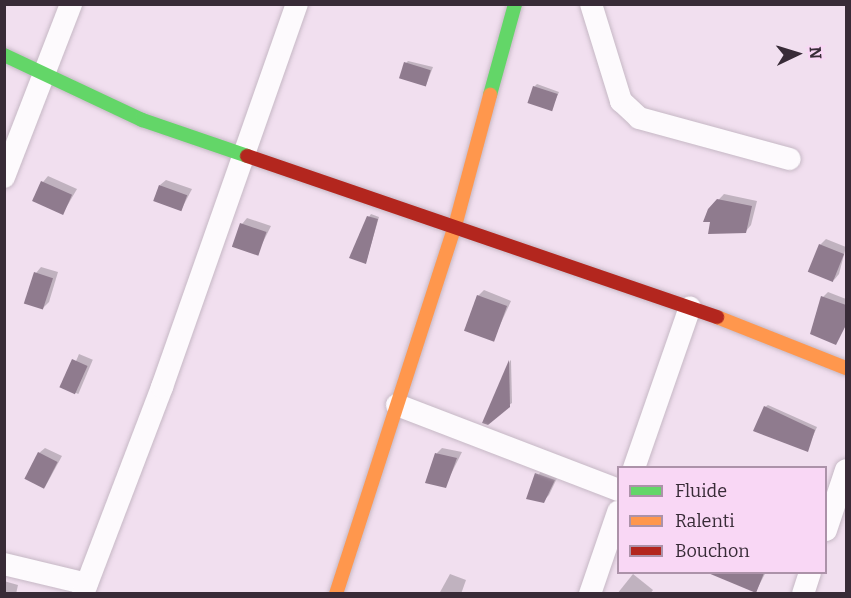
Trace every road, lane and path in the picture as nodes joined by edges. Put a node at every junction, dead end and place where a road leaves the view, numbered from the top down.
1 (71, 4) edge
2 (297, 4) edge
3 (515, 4) edge
4 (591, 4) edge
5 (4, 55) edge
6 (43, 72) junction
7 (242, 155) junction
8 (790, 159) dead end
9 (4, 177) edge
10 (455, 226) junction
11 (690, 307) junction
12 (846, 368) edge
13 (397, 405) junction
14 (635, 466) edge
15 (846, 470) edge
16 (617, 490) edge
17 (840, 509) edge
18 (617, 515) edge
19 (827, 527) edge
20 (4, 564) edge
21 (810, 574) edge
22 (85, 589) edge
23 (336, 594) edge
24 (590, 594) edge
25 (803, 594) edge

1 - 6 street
2 - 7 street
3 - 10 street
4 - 8 street
5 - 6 street
6 - 7 street
6 - 9 street
7 - 10 street
7 - 22 street
10 - 11 street
10 - 13 street
11 - 12 street
11 - 14 street
13 - 16 street
13 - 23 street
15 - 17 street
17 - 19 street
18 - 24 street
20 - 22 street
21 - 25 street

